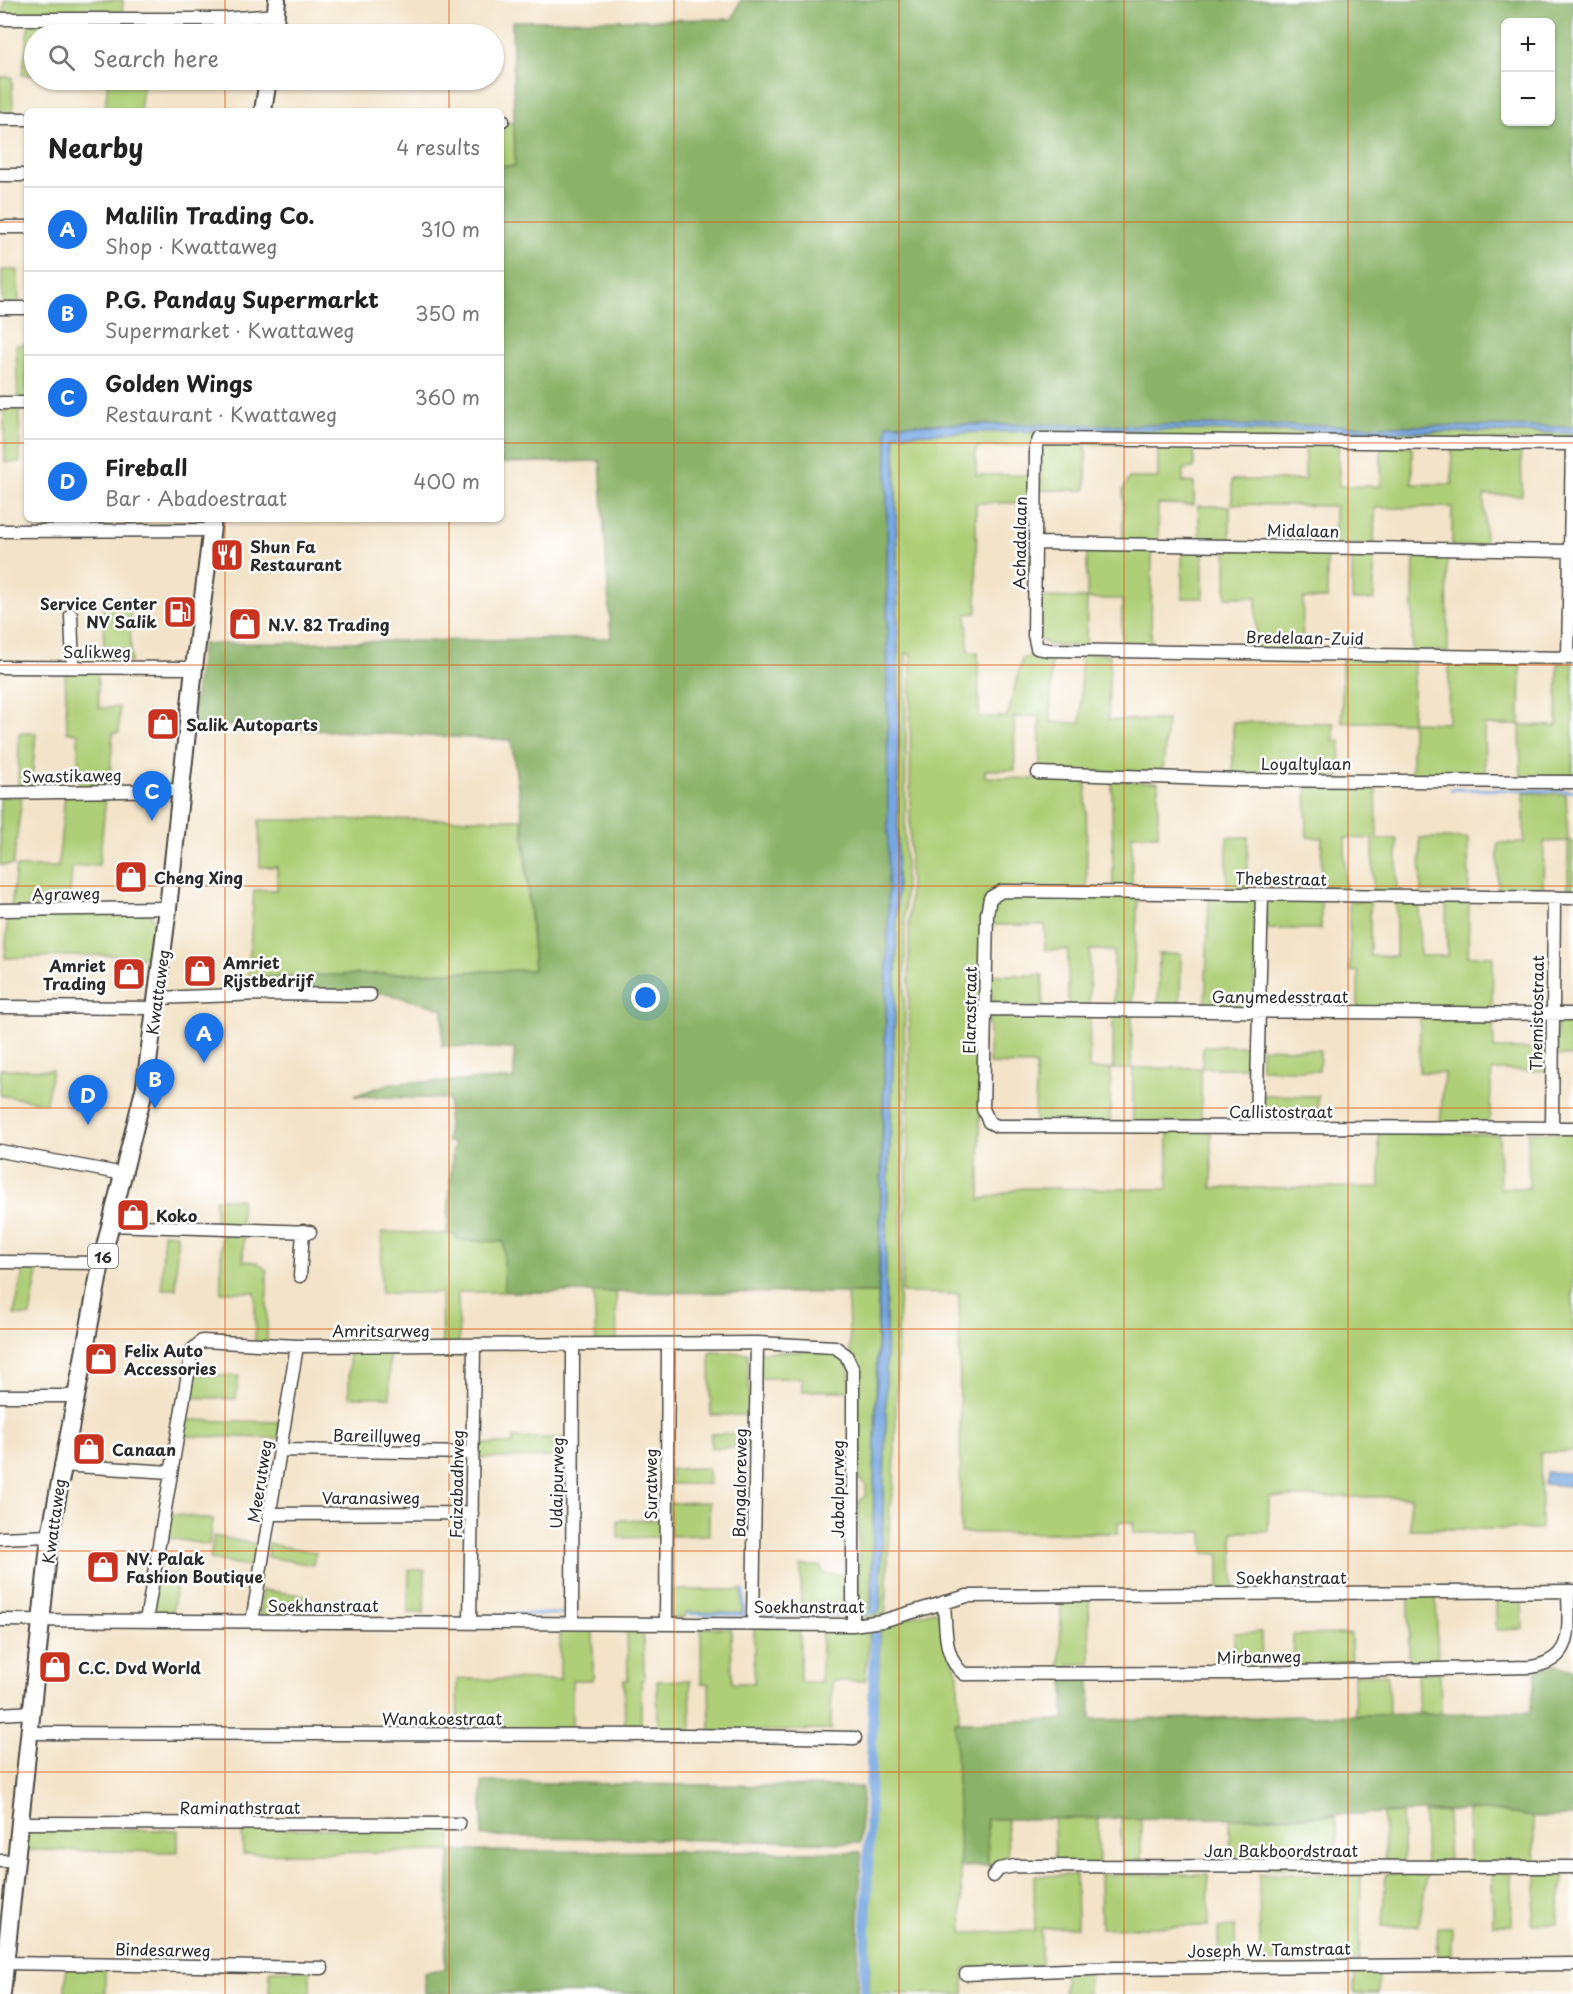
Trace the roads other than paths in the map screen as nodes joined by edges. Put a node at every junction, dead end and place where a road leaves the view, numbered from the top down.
1 (277, 8) edge
2 (0, 19) edge
3 (275, 24) edge
4 (266, 90) edge
5 (263, 108) edge
6 (0, 119) edge
7 (24, 119) edge
8 (0, 175) edge
9 (24, 175) edge
10 (0, 227) edge
11 (24, 227) edge
12 (0, 308) edge
13 (24, 308) edge
14 (0, 403) edge
15 (24, 403) edge
16 (1572, 444) edge
17 (212, 524) edge
18 (0, 531) edge
19 (1035, 543) junction
20 (1570, 550) junction
21 (71, 615) dead end
22 (1037, 648) joint
23 (1571, 658) edge
24 (0, 667) edge
25 (73, 667) junction
26 (194, 668) junction
27 (1038, 773) dead end
28 (1573, 782) edge
29 (180, 790) junction
30 (0, 793) edge
31 (1262, 894) junction
32 (990, 898) joint
33 (1554, 898) junction
34 (1573, 898) edge
35 (168, 908) junction
36 (0, 910) edge
37 (370, 995) dead end
38 (156, 1003) junction
39 (0, 1007) edge
40 (987, 1010) junction
41 (1260, 1013) junction
42 (1553, 1014) junction
43 (1573, 1014) edge
44 (989, 1122) joint
45 (1256, 1127) junction
46 (1552, 1128) junction
47 (1573, 1128) edge
48 (0, 1151) edge
49 (124, 1174) junction
50 (110, 1225) junction
51 (0, 1262) edge
52 (101, 1263) junction
53 (300, 1276) dead end
54 (757, 1343) junction
55 (573, 1345) junction
56 (668, 1345) junction
57 (297, 1346) junction
58 (474, 1346) junction
59 (846, 1355) joint
60 (0, 1395) edge
61 (76, 1396) junction
62 (281, 1450) junction
63 (473, 1453) junction
64 (61, 1465) junction
65 (170, 1472) junction
66 (472, 1513) junction
67 (270, 1514) junction
68 (50, 1536) junction
69 (0, 1538) edge
70 (1571, 1591) edge
71 (944, 1602) junction
72 (0, 1620) edge
73 (42, 1620) junction
74 (147, 1622) junction
75 (252, 1622) junction
76 (470, 1622) junction
77 (572, 1622) junction
78 (666, 1623) junction
79 (753, 1623) junction
80 (858, 1625) junction
81 (32, 1712) junction
82 (0, 1714) edge
83 (29, 1733) junction
84 (855, 1738) dead end
85 (20, 1823) junction
86 (459, 1824) dead end
87 (8, 1861) edge
88 (1573, 1867) edge
89 (993, 1876) dead end
90 (4, 1963) junction
91 (1573, 1964) edge
92 (322, 1968) dead end
93 (966, 1974) dead end
94 (2, 1994) edge

1 - 2 street
1 - 3 main road
4 - 5 main road
6 - 7 street
8 - 9 street
10 - 11 street
12 - 13 street
14 - 15 street
16 - 19 street, Achadalaan
16 - 20 street
17 - 18 street
17 - 26 main road, Kwattaweg / 16
19 - 20 street, Midalaan
19 - 22 street, Achadalaan
20 - 23 street
21 - 25 street
22 - 23 street, Bredelaan-Zuid
24 - 25 street, Salikweg
25 - 26 street, Salikweg
26 - 29 main road, Kwattaweg / 16
27 - 28 street, Loyaltylaan
29 - 30 street, Swastikaweg
29 - 35 main road, Kwattaweg / 16
31 - 32 street, Thebestraat
31 - 33 street, Thebestraat
31 - 41 street
32 - 40 street, Elarastraat
33 - 34 street, Thebestraat
33 - 42 street, Themistostraat
35 - 36 street, Agraweg
35 - 38 main road, Kwattaweg / 16
37 - 38 street
38 - 39 street
38 - 49 main road, Kwattaweg / 16
40 - 41 street, Ganymedesstraat
40 - 44 street, Elarastraat
41 - 42 street, Ganymedesstraat
41 - 45 street
42 - 43 street, Ganymedesstraat
42 - 46 street, Themistostraat
44 - 45 street, Callistostraat
45 - 46 street, Callistostraat
46 - 47 street, Callistostraat
48 - 49 street
49 - 50 main road, Kwattaweg / 16
50 - 52 main road, Kwattaweg / 16
50 - 53 street
51 - 52 street
52 - 61 main road, Kwattaweg / 16
54 - 56 street, Amritsarweg
54 - 59 street, Amritsarweg
54 - 79 street, Bangaloreweg
55 - 56 street, Amritsarweg
55 - 58 street, Amritsarweg
55 - 77 street, Udaipurweg
56 - 78 street, Suratweg
57 - 58 street, Amritsarweg
57 - 62 street, Meerutweg
57 - 65 street, Amritsarweg
58 - 63 street, Faizabadhweg
59 - 80 street, Jabalpurweg
60 - 61 street
61 - 64 main road, Kwattaweg / 16
62 - 63 street, Bareillyweg
62 - 67 street, Meerutweg
63 - 66 street, Faizabadhweg
64 - 65 street
64 - 68 main road, Kwattaweg / 16
65 - 74 street, Amritsarweg
66 - 67 street, Varanasiweg
66 - 76 street, Faizabadhweg
67 - 75 street, Meerutweg
68 - 69 street
68 - 73 main road, Kwattaweg / 16
70 - 71 street, Soekhanstraat
70 - 71 street, Mirbanweg
71 - 80 street, Soekhanstraat
72 - 73 street, Soekhanstraat
73 - 74 street, Soekhanstraat
73 - 81 main road, Kwattaweg / 16
74 - 75 street, Soekhanstraat
75 - 76 street, Soekhanstraat
76 - 77 street, Soekhanstraat
77 - 78 street, Soekhanstraat
78 - 79 street, Soekhanstraat
79 - 80 street, Soekhanstraat
81 - 82 street
81 - 83 main road, Kwattaweg / 16
83 - 84 street, Wanakoestraat
83 - 85 main road, Kwattaweg / 16
85 - 86 street, Raminathstraat
85 - 87 main road, Kwattaweg / 16
87 - 90 main road, Kwattaweg / 16
88 - 89 street, Jan Bakboordstraat
90 - 92 street, Bindesarweg
90 - 94 main road, Kwattaweg / 16
91 - 93 street, Joseph W. Tamstraat

